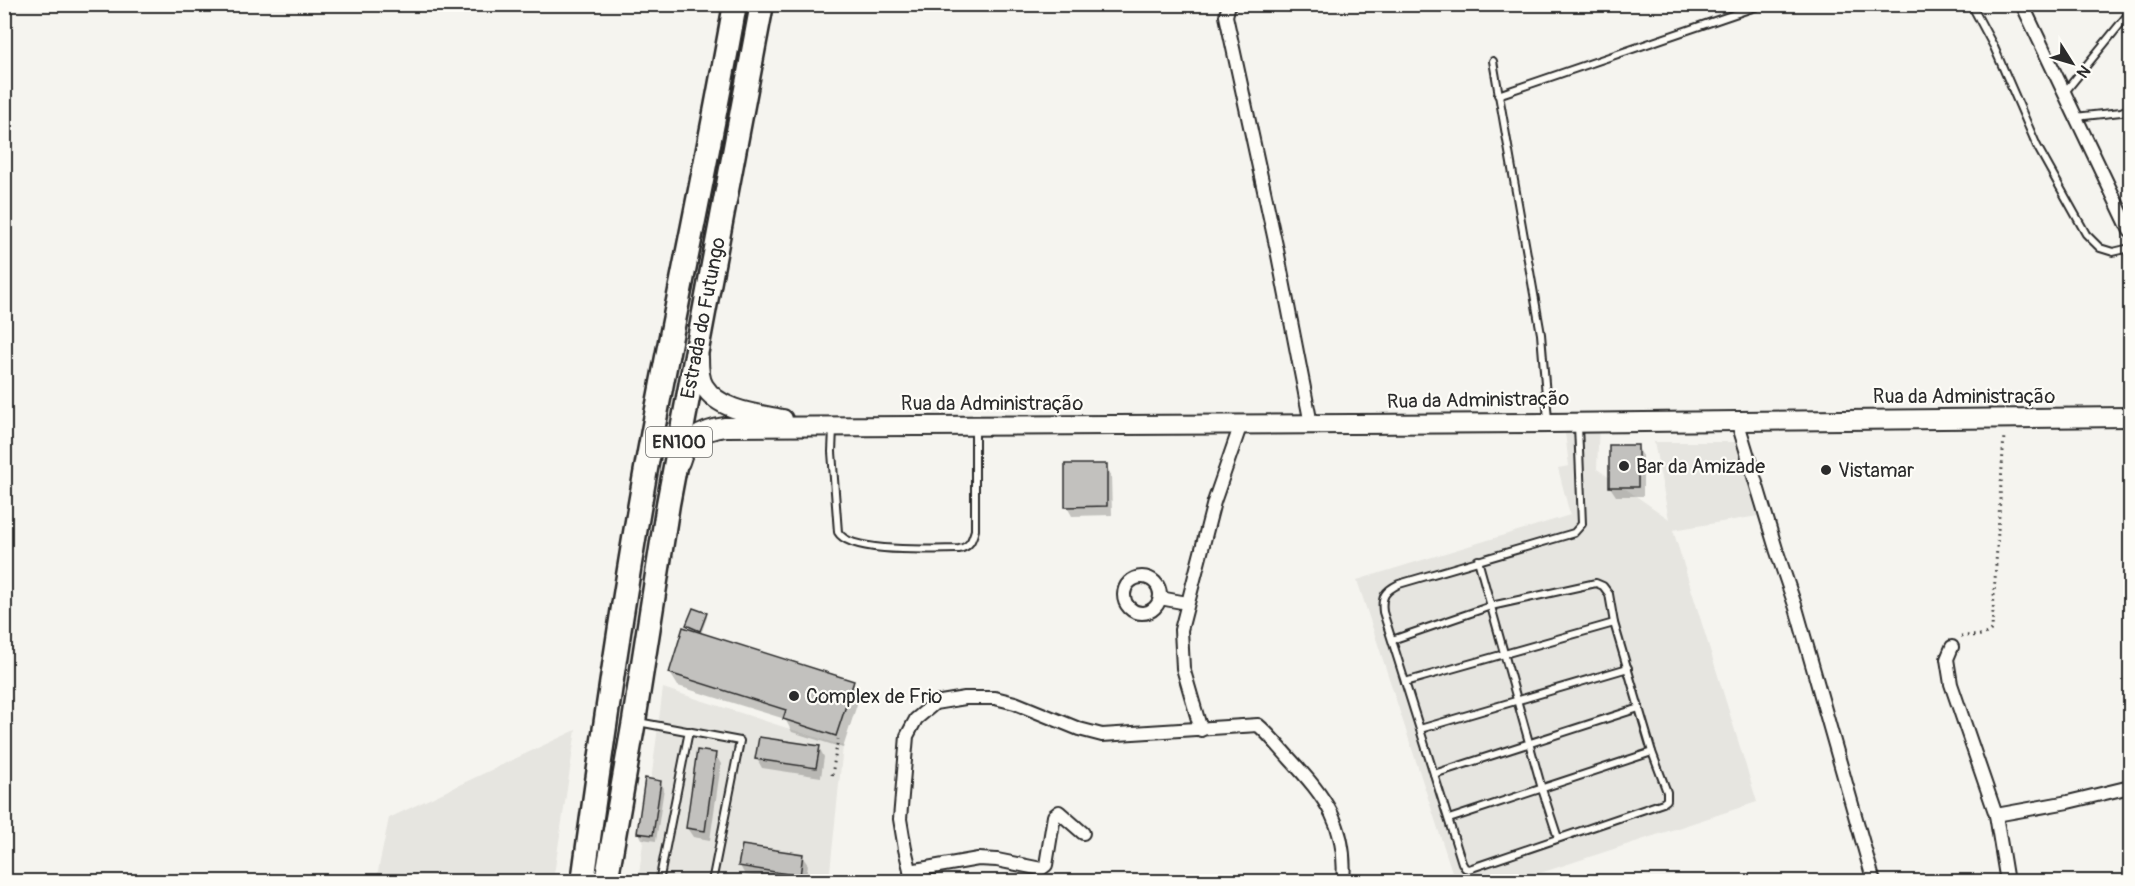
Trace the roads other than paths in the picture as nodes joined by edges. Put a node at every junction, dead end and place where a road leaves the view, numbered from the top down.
1 (735, 4) edge
2 (762, 4) edge
3 (1230, 4) edge
4 (1764, 4) edge
5 (1971, 4) edge
6 (2022, 4) edge
7 (2130, 12) edge
8 (1493, 61) dead end
9 (2064, 94) junction
10 (1498, 95) junction
11 (2130, 108) edge
12 (2075, 117) junction
13 (2130, 231) edge
14 (2130, 248) edge
15 (699, 336) junction
16 (2130, 417) edge
17 (1737, 420) junction
18 (1578, 422) junction
19 (1549, 423) junction
20 (1241, 424) junction
21 (1311, 424) junction
22 (975, 426) junction
23 (829, 427) junction
24 (668, 504) junction
25 (1478, 560) junction
26 (1160, 598) dead end
27 (1187, 603) junction
28 (1491, 606) junction
29 (1614, 623) junction
30 (1392, 640) junction
31 (1952, 647) road end
32 (1504, 654) junction
33 (1628, 668) junction
34 (1405, 682) junction
35 (1517, 700) junction
36 (1640, 708) junction
37 (634, 721) junction
38 (1420, 729) junction
39 (1201, 730) junction
40 (689, 731) junction
41 (1529, 744) junction
42 (1652, 752) junction
43 (1434, 774) junction
44 (2130, 787) edge
45 (1542, 789) junction
46 (1996, 815) junction
47 (1449, 819) junction
48 (1083, 833) dead end
49 (1558, 838) junction
50 (912, 876) edge
51 (582, 882) edge
52 (606, 882) edge
53 (659, 882) edge
54 (712, 882) edge
55 (1343, 882) edge
56 (1874, 882) edge
57 (2007, 882) edge

1 - 51 highway, Estrada do Futungo / EN100
2 - 15 highway, Estrada do Futungo / EN100
3 - 21 street
4 - 10 lane
5 - 14 lane
6 - 9 street
7 - 9 lane
8 - 10 lane
9 - 12 street
10 - 19 lane
11 - 12 lane
12 - 13 street
15 - 23 street
15 - 24 highway, Estrada do Futungo / EN100
16 - 17 street, Rua da Administração
17 - 18 street, Rua da Administração
17 - 56 street
18 - 19 street, Rua da Administração
18 - 25 lane
19 - 21 street, Rua da Administração
20 - 21 street, Rua da Administração
20 - 22 street, Rua da Administração
20 - 27 street
22 - 23 street, Rua da Administração
22 - 23 lane
23 - 24 street
24 - 37 highway, Estrada do Futungo / EN100
25 - 28 lane
25 - 30 lane
26 - 27 street
27 - 39 street
28 - 29 lane
28 - 30 lane
28 - 32 lane
29 - 32 lane
29 - 33 lane
30 - 34 lane
31 - 46 street
32 - 34 lane
32 - 35 lane
33 - 35 lane
33 - 36 lane
34 - 38 lane
35 - 38 lane
35 - 41 lane
36 - 41 lane
36 - 42 lane
37 - 40 lane
37 - 52 highway, Estrada do Futungo / EN100
38 - 43 lane
39 - 50 street
39 - 55 street
40 - 53 lane
40 - 54 lane
41 - 43 lane
41 - 45 lane
42 - 45 lane
42 - 49 lane
43 - 47 lane
44 - 46 street
45 - 47 lane
45 - 49 lane
46 - 57 street
47 - 49 lane
48 - 50 street

